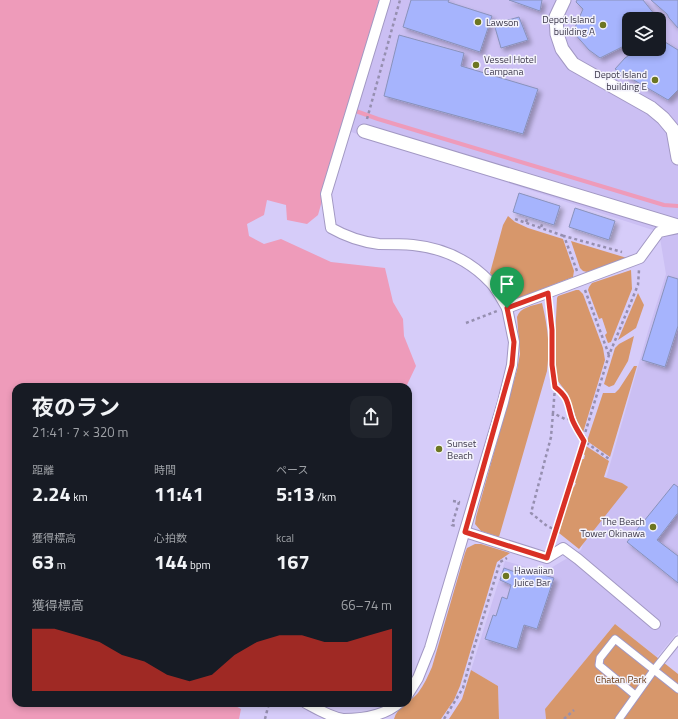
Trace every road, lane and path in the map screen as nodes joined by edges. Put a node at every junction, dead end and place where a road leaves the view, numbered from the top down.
1 (384, 0) edge
2 (400, 0) edge
3 (564, 0) edge
4 (364, 131) joint
5 (678, 158) edge
6 (528, 217) dead end
7 (515, 219) dead end
8 (526, 222) junction
9 (543, 222) dead end
10 (678, 227) edge
11 (541, 228) junction
12 (564, 236) dead end
13 (640, 258) junction
14 (548, 293) junction
15 (507, 308) junction
16 (466, 323) dead end
17 (555, 387) junction
18 (553, 413) junction
19 (572, 419) junction
20 (584, 441) junction
21 (609, 459) dead end
22 (556, 530) junction
23 (465, 532) junction
24 (510, 558) dead end
25 (547, 558) junction
26 (655, 624) dead end
27 (678, 640) edge
28 (654, 670) junction
29 (678, 689) edge
30 (412, 690) edge
31 (635, 695) junction
32 (268, 707) edge
33 (313, 707) edge
34 (394, 707) edge
35 (574, 710) dead end
36 (382, 717) edge
37 (265, 719) edge
38 (444, 719) edge
39 (564, 719) edge
40 (619, 719) edge

1 - 15 street
2 - 4 path
3 - 5 street
4 - 10 street
6 - 8 path
7 - 8 path
8 - 11 path
9 - 11 path
10 - 13 street
11 - 12 path
13 - 14 street
13 - 20 path
14 - 15 street
14 - 17 path
15 - 16 path
15 - 23 street
17 - 18 path
17 - 19 path
18 - 19 path
18 - 22 path
19 - 20 path
20 - 21 path
20 - 22 path
22 - 25 path
23 - 25 street
23 - 30 street
24 - 38 path
25 - 26 street
27 - 28 lane
28 - 29 lane
28 - 31 lane
28 - 31 lane
31 - 40 lane
32 - 37 path
33 - 36 street
34 - 36 street
35 - 39 path

